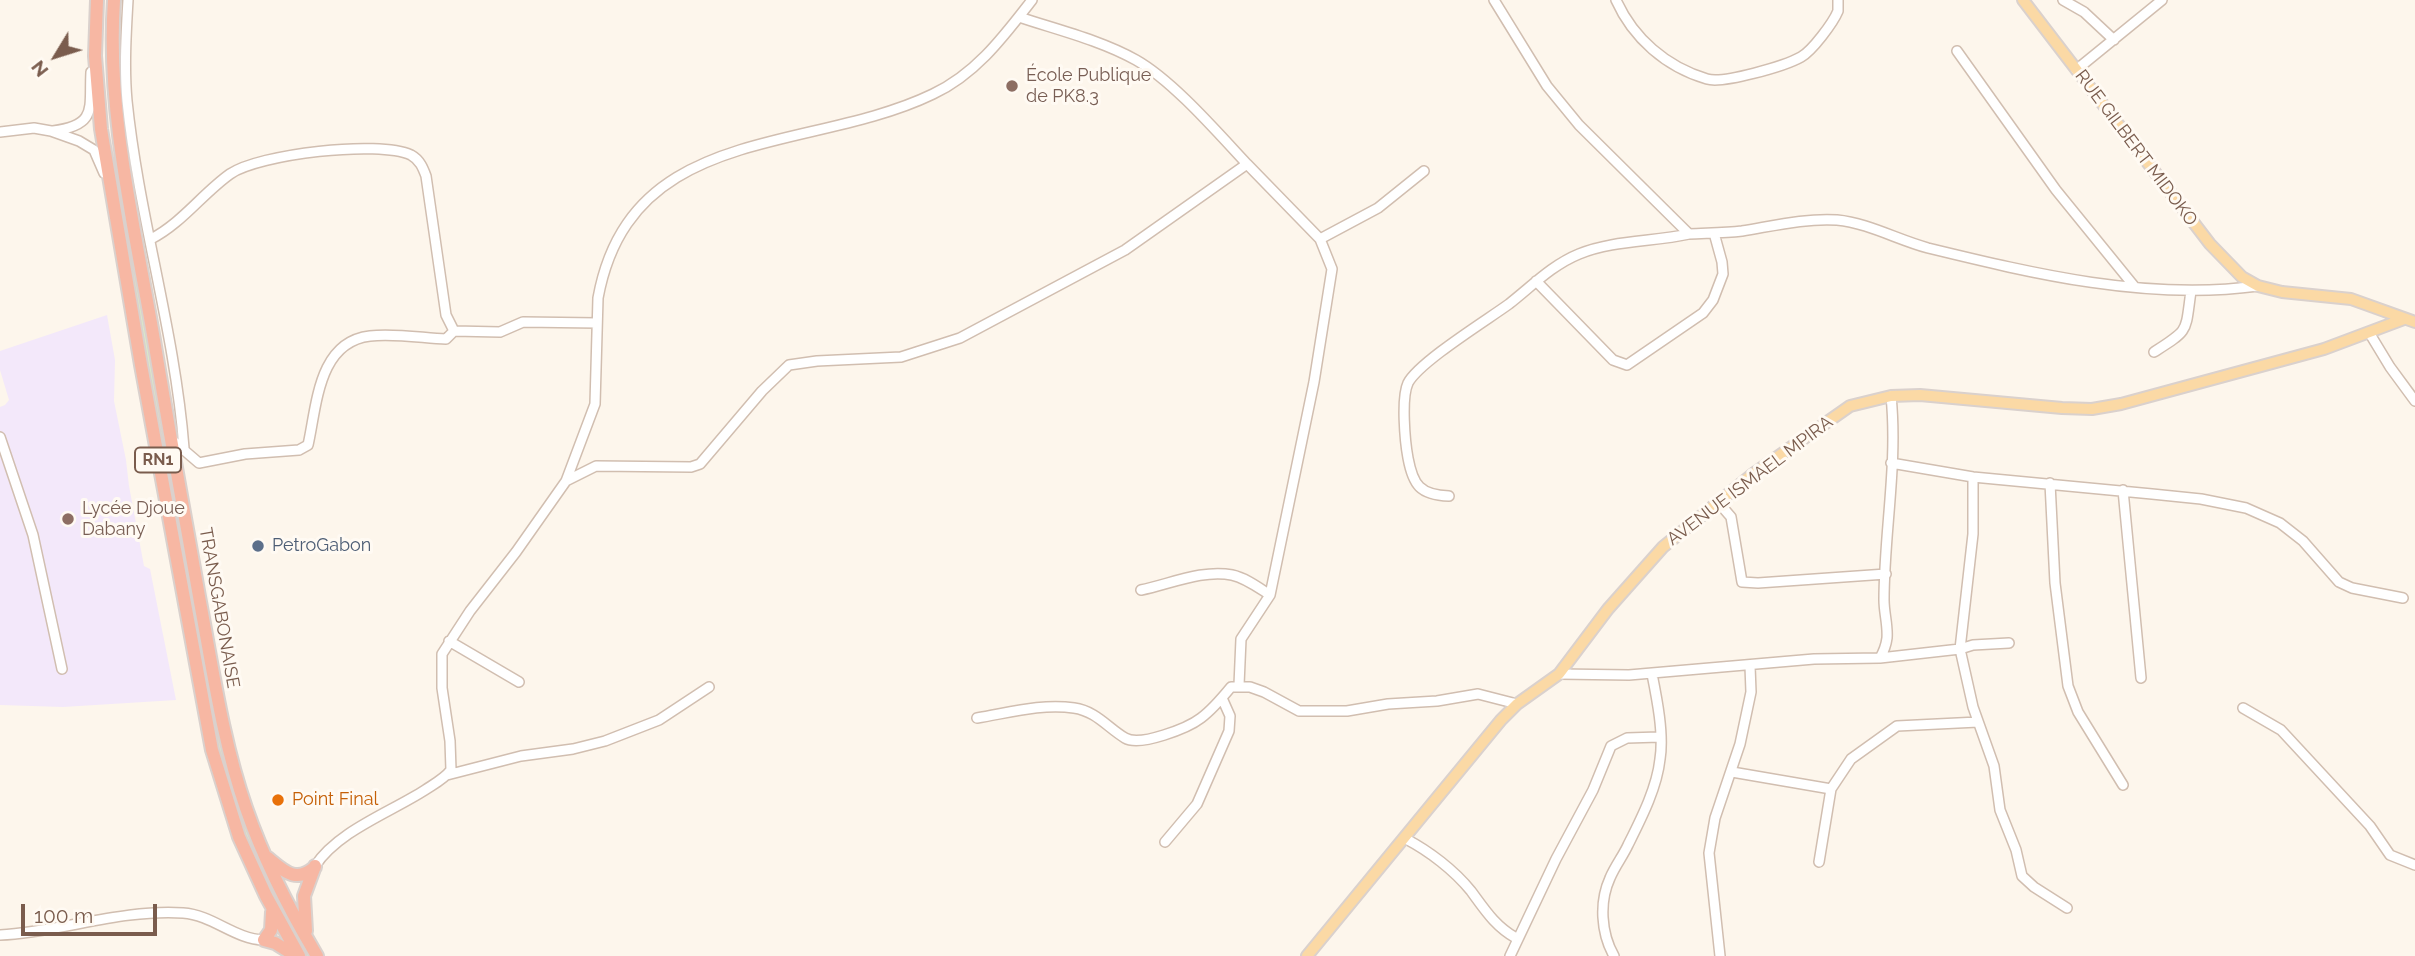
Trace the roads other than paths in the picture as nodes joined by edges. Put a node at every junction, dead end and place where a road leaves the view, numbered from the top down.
1 (97, 0) edge
2 (114, 0) edge
3 (128, 0) edge
4 (1032, 0) edge
5 (1494, 0) edge
6 (1616, 0) edge
7 (1838, 0) edge
8 (2023, 0) edge
9 (2063, 0) edge
10 (2162, 0) edge
11 (1019, 17) junction
12 (2114, 40) junction
13 (1957, 51) dead end
14 (95, 56) junction
15 (2077, 70) junction
16 (51, 131) junction
17 (0, 132) edge
18 (1247, 164) junction
19 (1424, 171) dead end
20 (113, 206) junction
21 (1714, 233) junction
22 (1689, 234) junction
23 (151, 239) junction
24 (1320, 239) junction
25 (1536, 281) junction
26 (2134, 286) junction
27 (2258, 286) junction
28 (2190, 291) junction
29 (2409, 321) edge
30 (597, 323) junction
31 (454, 331) junction
32 (2370, 334) junction
33 (169, 341) junction
34 (155, 343) junction
35 (2154, 352) dead end
36 (1891, 396) junction
37 (2415, 401) edge
38 (0, 437) edge
39 (170, 439) junction
40 (184, 448) junction
41 (1891, 463) junction
42 (1973, 477) junction
43 (566, 481) junction
44 (2050, 483) junction
45 (2123, 491) junction
46 (1448, 496) dead end
47 (1717, 502) junction
48 (1886, 574) junction
49 (1141, 590) dead end
50 (1270, 595) junction
51 (2403, 598) dead end
52 (449, 641) junction
53 (2009, 643) dead end
54 (1960, 649) junction
55 (1880, 658) junction
56 (1750, 666) junction
57 (62, 669) dead end
58 (1559, 674) junction
59 (1652, 674) junction
60 (2141, 678) dead end
61 (519, 682) dead end
62 (1239, 685) junction
63 (709, 687) dead end
64 (1222, 698) junction
65 (1517, 704) junction
66 (2243, 708) dead end
67 (977, 718) dead end
68 (1978, 722) junction
69 (1659, 737) junction
70 (1732, 772) junction
71 (447, 775) junction
72 (2123, 785) dead end
73 (1831, 789) junction
74 (1405, 839) junction
75 (1165, 842) dead end
76 (263, 852) junction
77 (1819, 862) dead end
78 (2415, 865) edge
79 (315, 866) junction
80 (272, 908) junction
81 (2067, 908) dead end
82 (0, 935) edge
83 (307, 938) junction
84 (1516, 938) junction
85 (264, 940) junction
86 (298, 956) edge
87 (317, 956) edge
88 (1307, 956) edge
89 (1510, 956) edge
90 (1614, 956) edge
91 (1720, 956) edge

1 - 14 highway, TRANSGABONAISE / RN1
2 - 34 highway, TRANSGABONAISE / RN1
3 - 23 street
4 - 11 street
5 - 22 street
6 - 7 street
8 - 15 main road, RUE GILBERT MIDOKO
9 - 12 street
10 - 12 street
11 - 18 street
11 - 30 street
12 - 15 street
13 - 26 street
14 - 16 street
14 - 20 highway, TRANSGABONAISE / RN1
15 - 27 main road, RUE GILBERT MIDOKO
16 - 17 street
16 - 20 street
18 - 24 street
18 - 43 street
19 - 24 street
20 - 80 highway, TRANSGABONAISE / RN1
21 - 22 street
21 - 25 street
21 - 26 street
22 - 25 street
23 - 31 street
23 - 33 street
24 - 50 street
25 - 46 street
26 - 28 street
27 - 28 street
27 - 29 main road
28 - 35 street
29 - 32 main road, AVENUE ISMAEL MPIRA
30 - 31 street
30 - 43 street
31 - 40 street
32 - 36 main road, AVENUE ISMAEL MPIRA
32 - 37 street
33 - 34 street
33 - 40 street
34 - 39 highway, TRANSGABONAISE / RN1
36 - 41 street
36 - 47 main road, AVENUE ISMAEL MPIRA
38 - 57 street
39 - 40 street
39 - 76 highway, TRANSGABONAISE / RN1
41 - 42 street
41 - 48 street
42 - 44 street
42 - 54 street
43 - 52 street
44 - 45 street
44 - 72 street
45 - 51 street
45 - 60 street
47 - 48 street
47 - 58 main road, AVENUE ISMAEL MPIRA
48 - 55 street
49 - 50 street
50 - 62 street
52 - 61 street
52 - 71 street
53 - 54 street
54 - 55 street
54 - 68 street
55 - 56 street
56 - 59 street
56 - 70 street
58 - 59 street
58 - 65 main road, AVENUE ISMAEL MPIRA
59 - 69 street
62 - 64 street
62 - 65 street
63 - 71 street
64 - 67 street
64 - 75 street
65 - 74 main road, AVENUE ISMAEL MPIRA
66 - 78 street
68 - 73 street
68 - 81 street
69 - 84 street
69 - 90 street
70 - 73 street
70 - 91 street
71 - 79 street
73 - 77 street
74 - 84 street
74 - 88 main road, AVENUE ISMAEL MPIRA
76 - 79 highway
76 - 83 highway, TRANSGABONAISE / RN1
79 - 83 highway
80 - 85 highway
80 - 86 highway, RN1
82 - 85 street
83 - 87 highway, TRANSGABONAISE / RN1
84 - 89 street
85 - 86 highway

